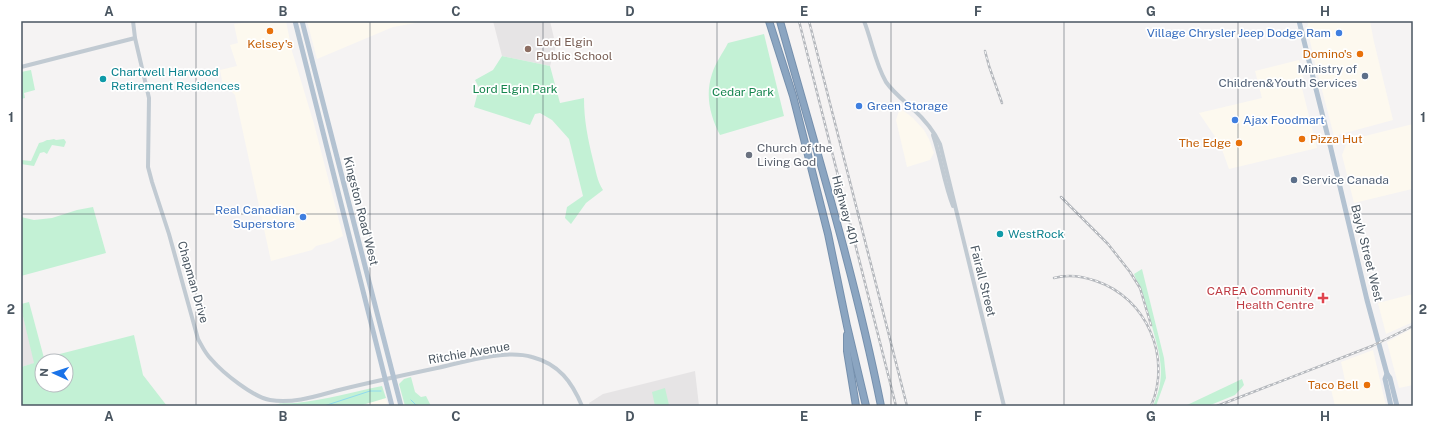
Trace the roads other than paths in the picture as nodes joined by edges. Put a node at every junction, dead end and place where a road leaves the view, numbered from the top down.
1 (133, 21) edge
2 (295, 21) edge
3 (769, 21) edge
4 (780, 21) edge
5 (864, 21) edge
6 (1299, 21) edge
7 (303, 23) edge
8 (135, 38) junction
9 (21, 67) edge
10 (932, 131) junction
11 (956, 213) junction
12 (847, 326) junction
13 (1387, 374) junction
14 (394, 377) junction
15 (386, 379) junction
16 (392, 406) edge
17 (401, 406) edge
18 (582, 406) edge
19 (856, 406) edge
20 (866, 406) edge
21 (881, 406) edge
22 (1004, 406) edge
23 (1391, 406) edge
24 (1397, 406) edge

1 - 8 street, Chapman Drive
2 - 15 main road, Kingston Road West
3 - 12 highway, Highway 401
4 - 21 highway, Highway 401
5 - 10 street
6 - 13 main road, Bayly Street West
7 - 14 main road, Kingston Road West
8 - 9 street
8 - 15 street, Chapman Drive
10 - 11 street
10 - 11 street, Fairall Street
11 - 22 street, Fairall Street
12 - 19 highway
12 - 20 highway, Highway 401
13 - 23 main road, Bayly Street West
13 - 24 main road, Bayly Street West
14 - 15 street, Ritchie Avenue
14 - 17 main road, Kingston Road West
14 - 18 street, Ritchie Avenue
15 - 16 main road, Kingston Road West

